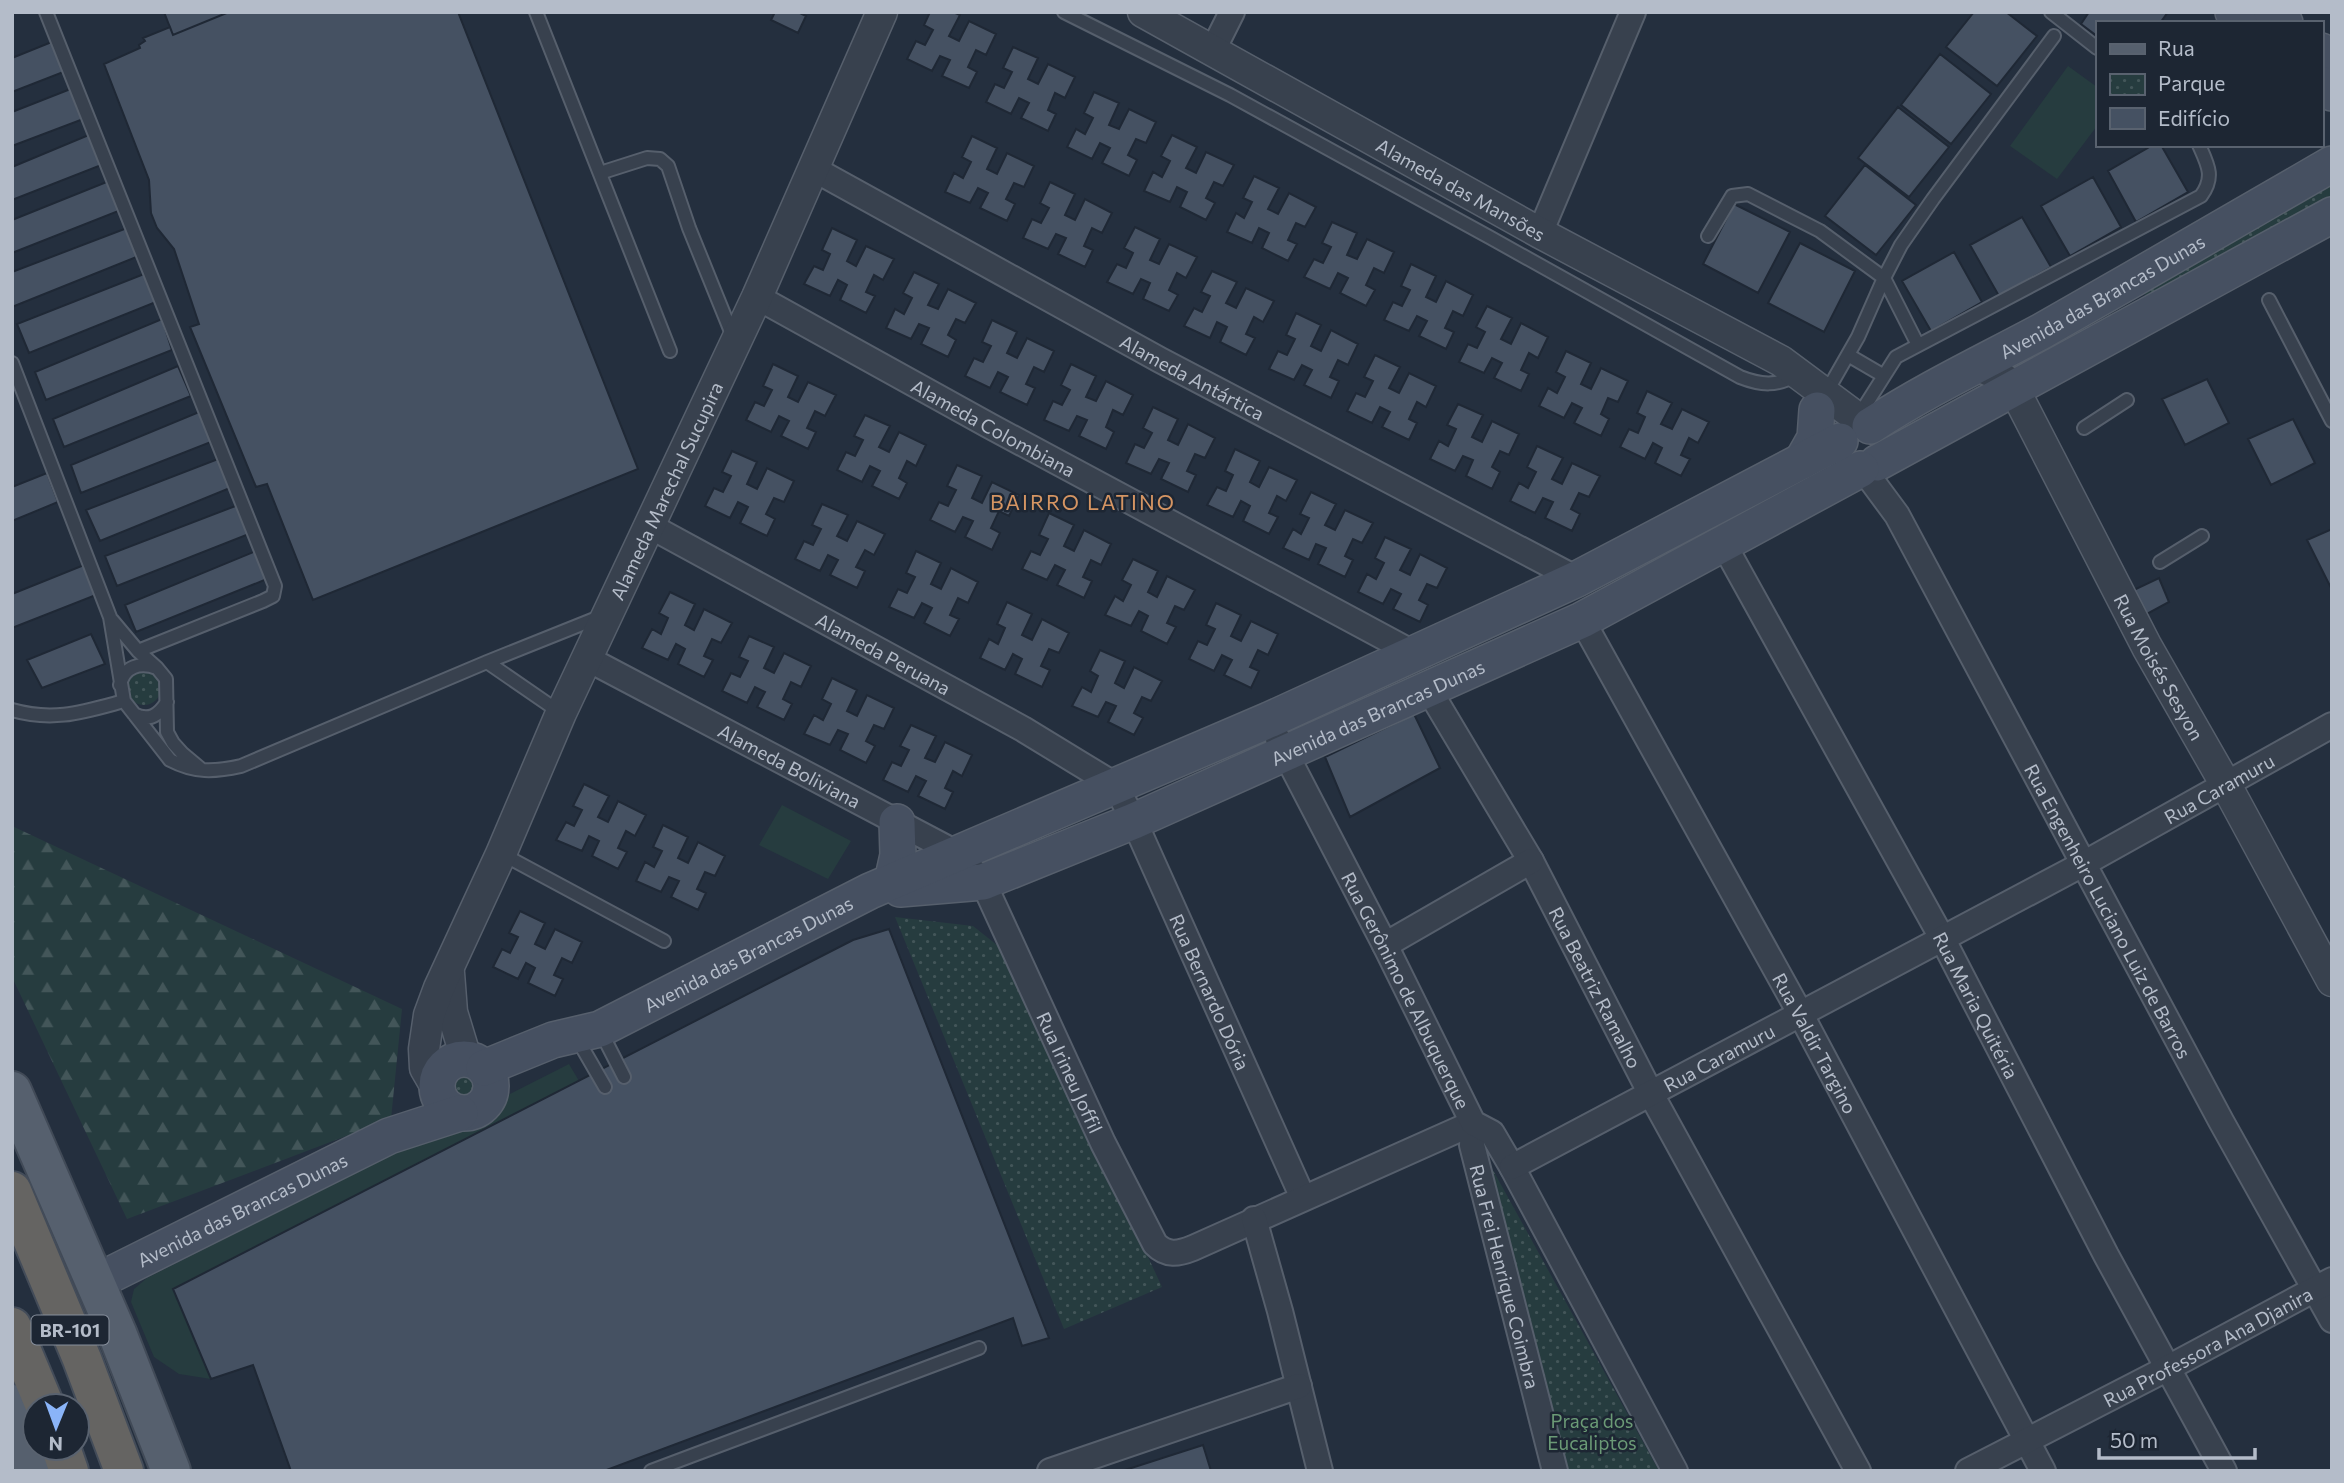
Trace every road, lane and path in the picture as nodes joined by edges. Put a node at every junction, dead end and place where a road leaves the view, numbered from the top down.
1 (46, 12) edge
2 (536, 12) edge
3 (883, 12) edge
4 (1063, 12) edge
5 (1143, 12) edge
6 (1232, 12) edge
7 (1633, 12) edge
8 (2051, 12) edge
9 (2054, 36) dead end
10 (2096, 47) edge
11 (1212, 52) junction
12 (2200, 147) edge
13 (2332, 163) edge
14 (812, 168) junction
15 (600, 173) junction
16 (2332, 215) edge
17 (1540, 233) junction
18 (1708, 236) dead end
19 (1884, 278) junction
20 (2126, 283) junction
21 (757, 297) junction
22 (2269, 300) dead end
23 (2143, 316) junction
24 (735, 342) junction
25 (1918, 345) junction
26 (670, 351) dead end
27 (1848, 355) junction
28 (12, 363) edge
29 (1978, 366) junction
30 (1791, 370) junction
31 (1884, 376) junction
32 (2014, 388) junction
33 (2127, 400) dead end
34 (1821, 402) junction
35 (2332, 421) edge
36 (2084, 428) dead end
37 (1855, 430) junction
38 (1802, 461) junction
39 (1869, 466) junction
40 (650, 526) junction
41 (2202, 536) dead end
42 (1723, 543) junction
43 (2160, 562) dead end
44 (1577, 579) junction
45 (609, 614) junction
46 (110, 617) junction
47 (1582, 620) junction
48 (138, 651) junction
49 (1415, 654) junction
50 (588, 659) junction
51 (486, 662) junction
52 (157, 668) junction
53 (120, 685) junction
54 (1429, 690) junction
55 (167, 702) junction
56 (127, 706) junction
57 (12, 710) edge
58 (561, 713) junction
59 (1269, 720) junction
60 (2332, 725) edge
61 (1284, 754) junction
62 (202, 769) junction
63 (1115, 785) junction
64 (2226, 785) junction
65 (1134, 821) junction
66 (897, 822) junction
67 (501, 854) junction
68 (958, 854) junction
69 (1531, 862) junction
70 (2083, 864) junction
71 (983, 882) junction
72 (881, 886) junction
73 (1942, 938) junction
74 (663, 941) dead end
75 (1385, 945) junction
76 (449, 969) junction
77 (2332, 981) edge
78 (1800, 1013) junction
79 (589, 1035) junction
80 (624, 1077) dead end
81 (462, 1087) junction
82 (605, 1087) dead end
83 (12, 1091) edge
84 (1651, 1094) junction
85 (1473, 1123) junction
86 (1511, 1167) junction
87 (12, 1191) edge
88 (1303, 1198) junction
89 (1254, 1220) junction
90 (96, 1282) junction
91 (2323, 1284) edge
92 (2332, 1320) edge
93 (12, 1327) edge
94 (979, 1348) dead end
95 (2168, 1368) junction
96 (1299, 1386) junction
97 (39, 1392) edge
98 (12, 1404) edge
99 (2026, 1440) junction
100 (1062, 1469) edge
101 (34, 1471) edge
102 (124, 1471) edge
103 (171, 1471) edge
104 (651, 1471) edge
105 (1320, 1471) edge
106 (1555, 1471) edge
107 (1675, 1471) edge
108 (1858, 1471) edge
109 (1968, 1471) edge
110 (2043, 1471) edge
111 (2224, 1471) edge

1 - 48 lane
2 - 15 lane
3 - 14 street, Alameda Marechal Sucupira
4 - 30 lane
5 - 11 street, Alameda das Mansões
6 - 11 street
7 - 17 street
8 - 10 lane
9 - 19 lane
11 - 17 street, Alameda das Mansões
12 - 25 lane
13 - 20 main road, Avenida das Brancas Dunas
14 - 21 street, Alameda Marechal Sucupira
14 - 44 street, Alameda Antártica
15 - 24 lane
15 - 26 lane
16 - 23 main road, Avenida das Brancas Dunas
17 - 30 street, Alameda das Mansões
18 - 19 lane
19 - 25 lane
19 - 27 lane
20 - 23 main road
20 - 29 main road, Avenida das Brancas Dunas
21 - 24 street, Alameda Marechal Sucupira
21 - 49 street, Alameda Colombiana
22 - 35 lane
23 - 32 main road, Avenida das Brancas Dunas
24 - 40 street, Alameda Marechal Sucupira
25 - 31 lane
27 - 31 lane
27 - 34 lane
28 - 46 lane
29 - 32 street, Rua Moisés Sesyon
29 - 37 main road, Avenida das Brancas Dunas
30 - 34 street, Alameda das Mansões
31 - 37 lane
32 - 39 main road, Avenida das Brancas Dunas
32 - 64 street, Rua Moisés Sesyon
33 - 36 lane
34 - 37 street, Alameda das Mansões
34 - 38 main road
37 - 38 main road, Avenida das Brancas Dunas
37 - 39 main road
38 - 44 main road, Avenida das Brancas Dunas
39 - 42 main road, Avenida das Brancas Dunas
39 - 70 street, Rua Engenheiro Luciano Luiz de Barros
40 - 45 street, Alameda Marechal Sucupira
40 - 63 street, Alameda Peruana
41 - 43 lane
42 - 47 main road, Avenida das Brancas Dunas
42 - 73 street, Rua Maria Quitéria
44 - 49 main road, Avenida das Brancas Dunas
45 - 50 street, Alameda Marechal Sucupira
45 - 51 lane
46 - 48 lane
46 - 53 lane
47 - 54 main road, Avenida das Brancas Dunas
47 - 78 street, Rua Valdir Targino
48 - 52 lane
49 - 59 main road, Avenida das Brancas Dunas
50 - 58 street, Alameda Marechal Sucupira
50 - 66 street, Alameda Boliviana
51 - 58 lane
51 - 62 lane
52 - 53 lane
52 - 55 lane
53 - 56 lane
54 - 61 main road, Avenida das Brancas Dunas
54 - 69 street, Rua Beatriz Ramalho
55 - 56 lane
55 - 62 lane
56 - 57 lane
56 - 62 lane
58 - 67 street, Alameda Marechal Sucupira
59 - 61 street, Rua Gerônimo de Albuquerque
59 - 63 main road, Avenida das Brancas Dunas
60 - 64 street, Rua Caramuru
61 - 65 main road, Avenida das Brancas Dunas
61 - 75 street, Rua Gerônimo de Albuquerque
63 - 65 street, Rua Bernardo Dória
63 - 68 main road, Avenida das Brancas Dunas
64 - 70 street, Rua Caramuru
64 - 77 street, Rua Moisés Sesyon
65 - 71 main road, Avenida das Brancas Dunas
65 - 88 street, Rua Bernardo Dória
66 - 68 street, Alameda Boliviana
66 - 72 main road
67 - 74 lane
67 - 76 street, Alameda Marechal Sucupira
68 - 71 street, Alameda Boliviana
68 - 72 main road, Avenida das Brancas Dunas
69 - 75 street
69 - 84 street, Rua Beatriz Ramalho
70 - 73 street, Rua Caramuru
70 - 91 street, Rua Engenheiro Luciano Luiz de Barros
71 - 72 main road, Avenida das Brancas Dunas
71 - 89 street, Rua Irineu Joffil
72 - 79 main road, Avenida das Brancas Dunas
73 - 78 street, Rua Caramuru
73 - 95 street, Rua Maria Quitéria
75 - 85 street, Rua Gerônimo de Albuquerque
76 - 81 street, Alameda Marechal Sucupira
76 - 81 street, Alameda Marechal Sucupira
78 - 84 street, Rua Caramuru
78 - 99 street, Rua Valdir Targino
79 - 80 lane
79 - 81 main road, Avenida das Brancas Dunas
79 - 82 lane
81 - 90 main road, Avenida das Brancas Dunas
83 - 90 main road
84 - 86 street, Rua Caramuru
84 - 108 street, Rua Beatriz Ramalho
85 - 86 street, Rua Gerônimo de Albuquerque
85 - 88 street
85 - 106 street, Rua Frei Henrique Coimbra
86 - 107 street, Rua Gerônimo de Albuquerque
87 - 102 highway, BR-101
88 - 89 street
89 - 96 street
90 - 103 main road
91 - 92 street, Rua Engenheiro Luciano Luiz de Barros
91 - 95 street, Rua Professora Ana Djanira
93 - 97 highway, BR-101
94 - 104 lane
95 - 99 street, Rua Professora Ana Djanira
95 - 111 street, Rua Maria Quitéria
96 - 100 street
96 - 105 street
98 - 101 main road
99 - 109 street, Rua Professora Ana Djanira
99 - 110 street, Rua Valdir Targino

